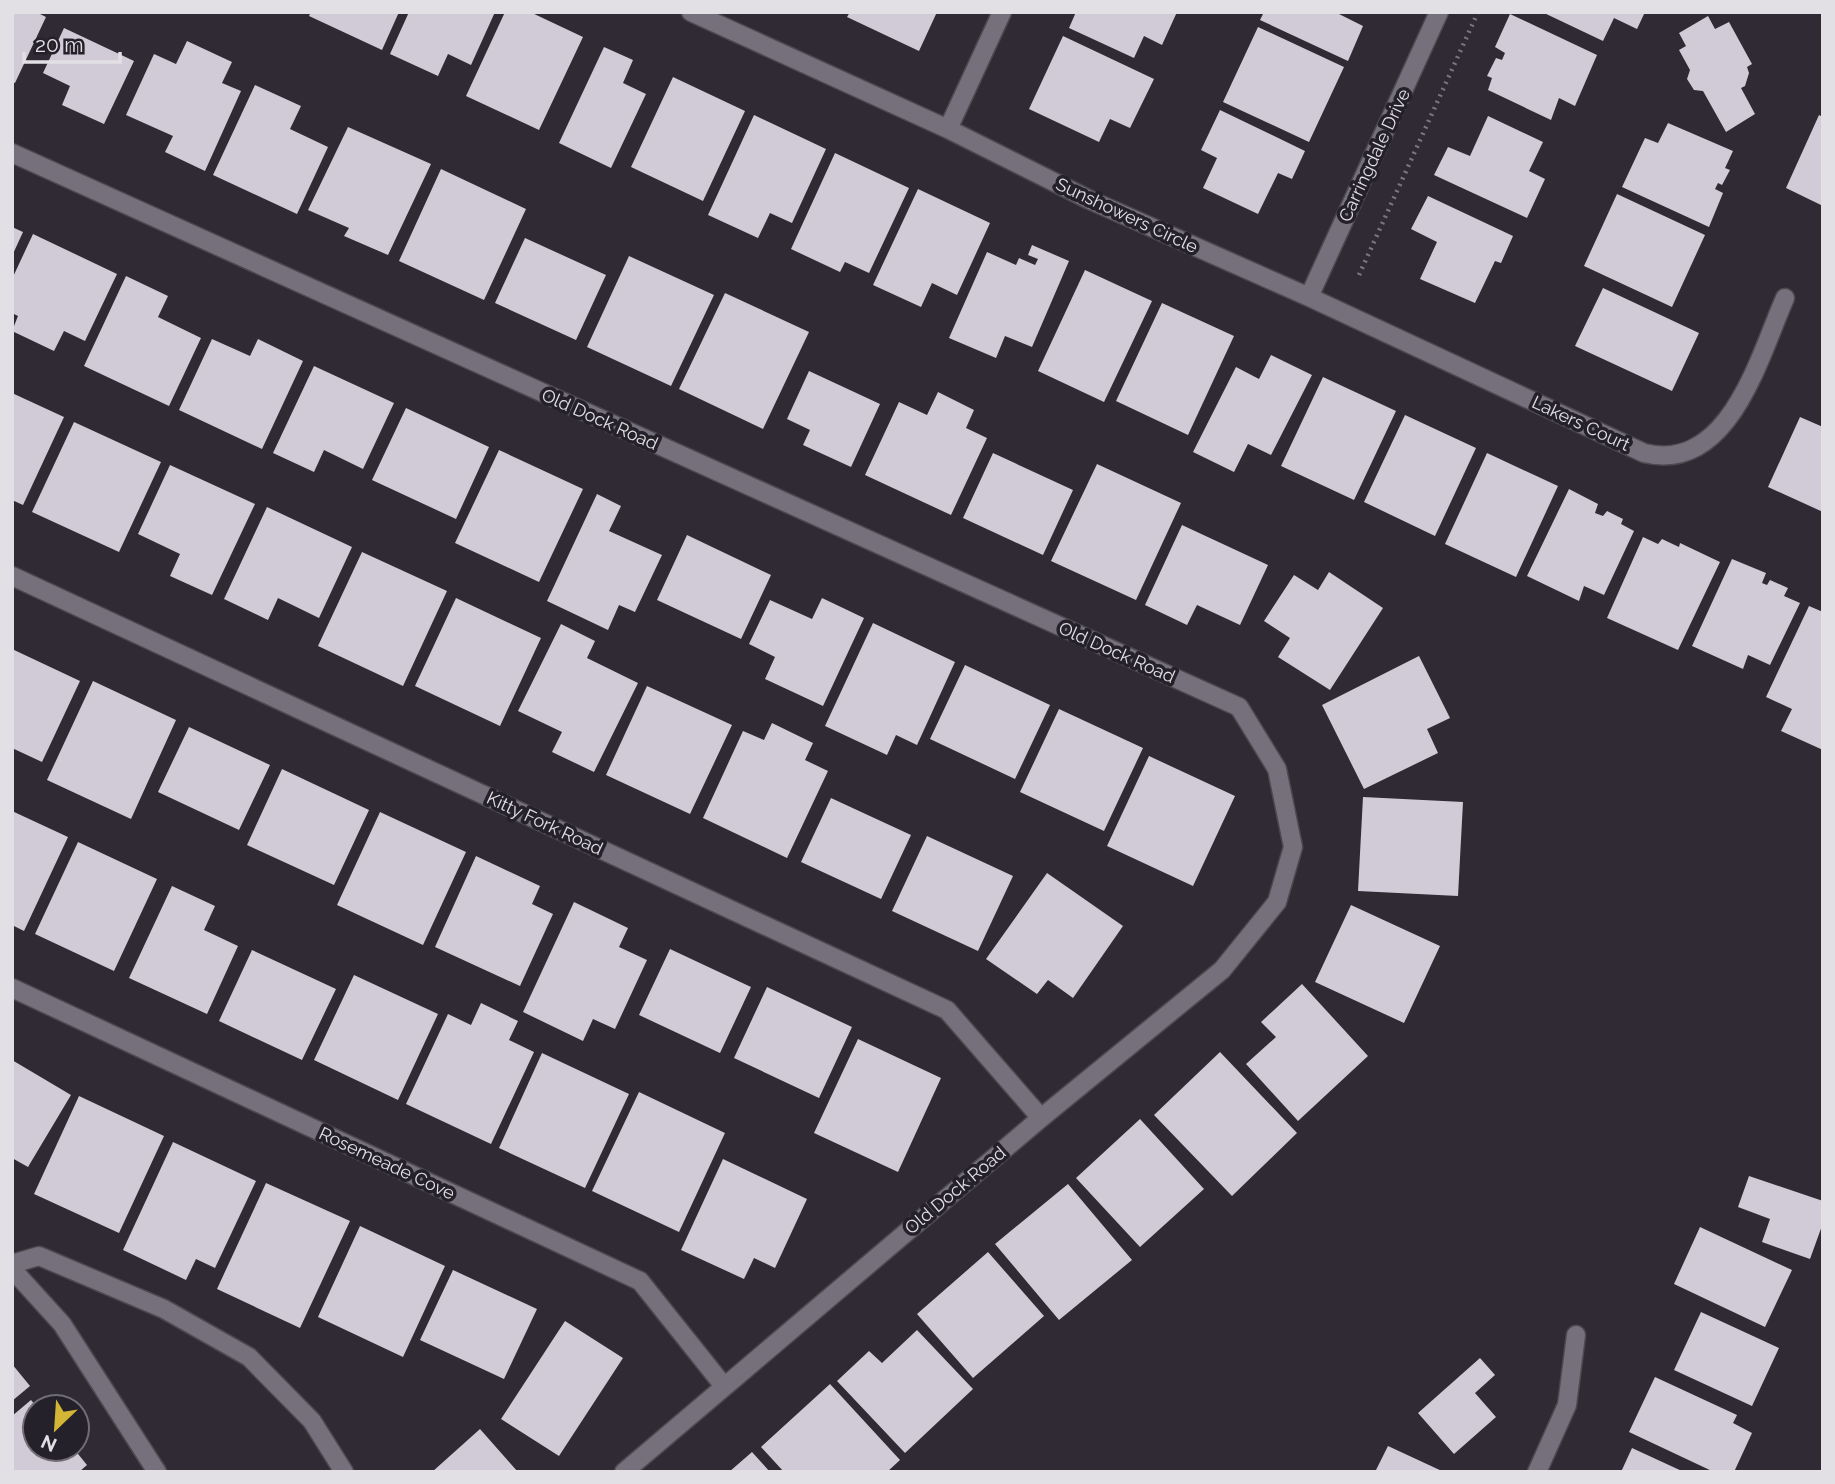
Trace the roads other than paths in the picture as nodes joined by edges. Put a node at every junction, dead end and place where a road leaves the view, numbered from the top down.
1 (691, 12) edge
2 (1002, 12) edge
3 (1439, 12) edge
4 (948, 129) junction
5 (12, 153) edge
6 (1309, 297) junction
7 (1785, 298) dead end
8 (12, 576) edge
9 (12, 988) edge
10 (1041, 1118) junction
11 (12, 1266) edge
12 (1576, 1335) dead end
13 (723, 1385) junction
14 (156, 1472) edge
15 (344, 1472) edge
16 (624, 1472) edge
17 (1537, 1472) edge

1 - 4 street, Sunshowers Circle
2 - 4 street
3 - 6 street, Carringdale Drive
4 - 6 street, Sunshowers Circle
5 - 10 street, Old Dock Road
6 - 7 street, Lakers Court
8 - 10 street, Kitty Fork Road
9 - 13 street, Rosemeade Cove
10 - 13 street, Old Dock Road
11 - 14 street
11 - 15 street
12 - 17 street
13 - 16 street, Old Dock Road

